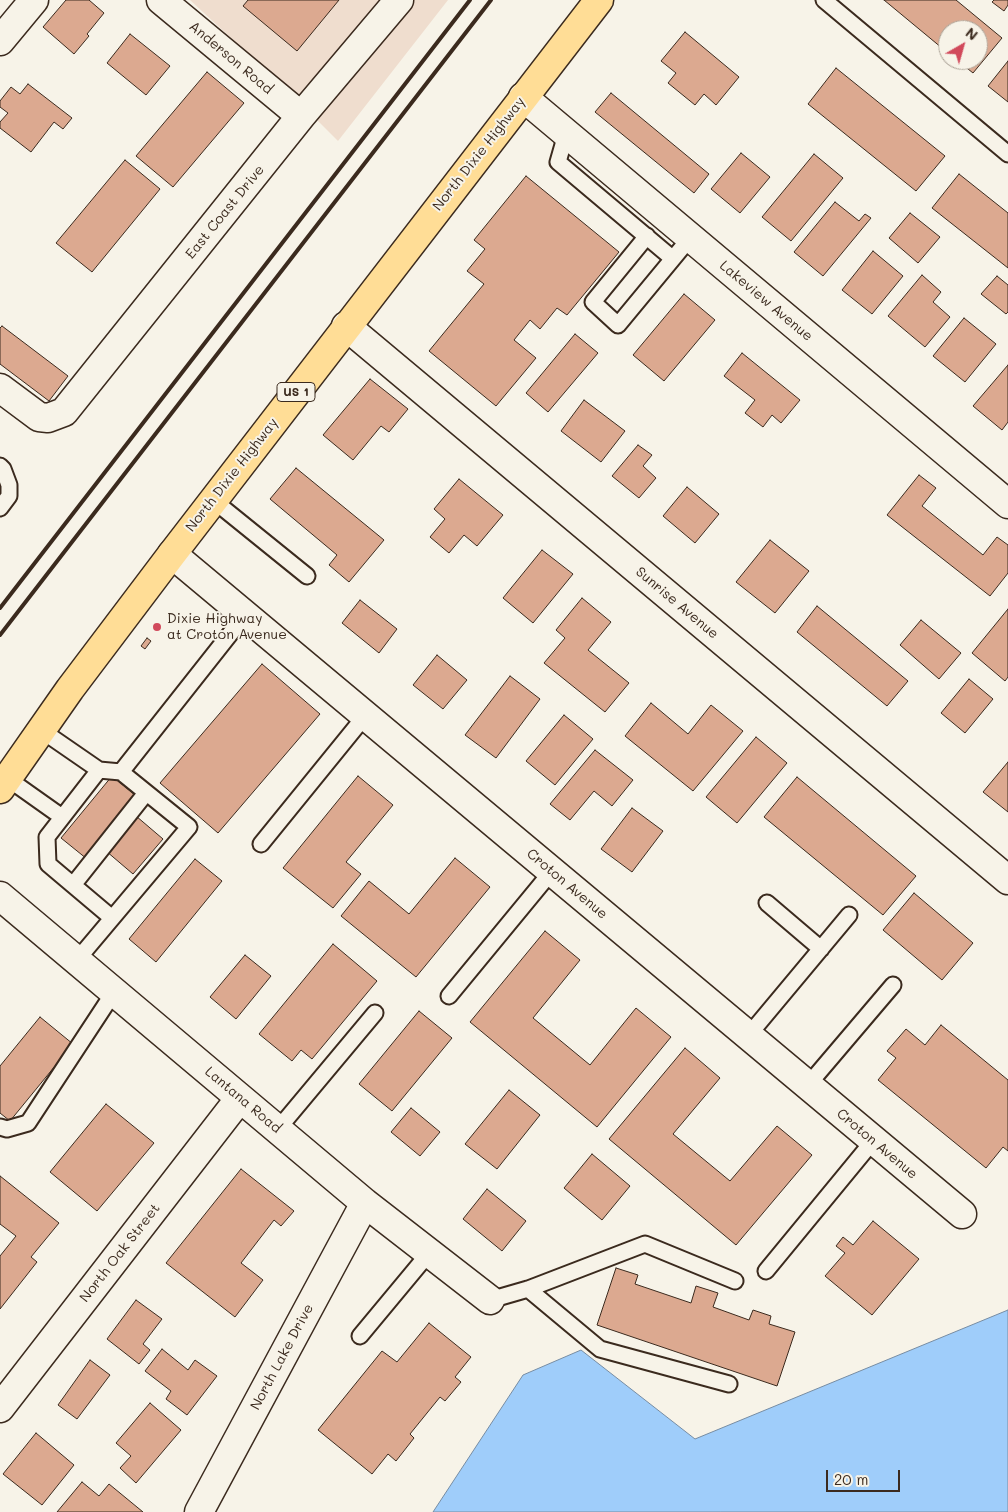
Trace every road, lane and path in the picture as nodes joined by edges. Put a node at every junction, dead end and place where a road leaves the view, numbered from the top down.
1 (34, 0) edge
2 (161, 0) edge
3 (399, 0) edge
4 (599, 0) edge
5 (824, 0) edge
6 (0, 41) edge
7 (523, 97) junction
8 (301, 116) junction
9 (566, 134) junction
10 (1008, 154) edge
11 (647, 236) junction
12 (690, 238) junction
13 (672, 258) junction
14 (346, 326) junction
15 (0, 388) edge
16 (0, 466) edge
17 (213, 500) junction
18 (1008, 504) edge
19 (0, 508) edge
20 (172, 554) junction
21 (307, 576) dead end
22 (245, 615) junction
23 (365, 716) junction
24 (41, 730) junction
25 (99, 770) junction
26 (121, 772) junction
27 (4, 784) edge
28 (146, 793) junction
29 (67, 817) junction
30 (261, 844) dead end
31 (552, 871) junction
32 (1008, 880) edge
33 (73, 885) junction
34 (0, 896) edge
35 (768, 904) dead end
36 (849, 915) dead end
37 (112, 918) junction
38 (821, 949) junction
39 (77, 960) junction
40 (893, 985) dead end
41 (114, 992) junction
42 (449, 996) dead end
43 (376, 1013) dead end
44 (748, 1036) junction
45 (808, 1086) junction
46 (240, 1098) junction
47 (0, 1127) edge
48 (278, 1129) junction
49 (873, 1140) junction
50 (365, 1203) junction
51 (962, 1214) dead end
52 (429, 1253) junction
53 (766, 1271) dead end
54 (735, 1281) dead end
55 (528, 1289) junction
56 (490, 1300) joint
57 (360, 1336) dead end
58 (729, 1384) dead end
59 (0, 1408) edge
60 (199, 1512) edge

1 - 6 street
2 - 8 street, Anderson Road
3 - 8 street, East Coast Drive
4 - 7 main road, North Dixie Highway / US 1
5 - 10 lane
7 - 9 street, Lakeview Avenue
7 - 14 main road, North Dixie Highway / US 1
8 - 15 street, East Coast Drive
9 - 11 lane
9 - 12 street, Lakeview Avenue
11 - 13 lane
11 - 13 lane
12 - 13 lane
12 - 18 street, Lakeview Avenue
14 - 17 main road, North Dixie Highway / US 1
14 - 32 street, Sunrise Avenue
16 - 19 lane
17 - 20 main road, North Dixie Highway / US 1
17 - 21 lane
20 - 22 street, Croton Avenue
20 - 24 main road, North Dixie Highway / US 1
22 - 23 street, Croton Avenue
22 - 26 lane
23 - 30 lane
23 - 31 street, Croton Avenue
24 - 25 lane
24 - 27 main road, North Dixie Highway / US 1
25 - 26 lane
25 - 29 lane
26 - 28 lane
27 - 29 lane
28 - 33 lane
28 - 37 lane
29 - 33 lane
31 - 42 lane
31 - 44 street, Croton Avenue
33 - 37 lane
34 - 39 street, Lantana Road
35 - 38 lane
36 - 38 lane
37 - 39 lane
38 - 44 lane
39 - 41 street, Lantana Road
40 - 45 lane
41 - 46 street, Lantana Road
41 - 47 lane
43 - 48 lane
44 - 45 street, Croton Avenue
45 - 49 street, Croton Avenue
46 - 48 street, Lantana Road
46 - 59 street, North Oak Street
48 - 50 street, Lantana Road
49 - 51 street, Croton Avenue
49 - 53 lane
50 - 52 street, Lantana Road
50 - 60 street, North Lake Drive
52 - 56 street, Lantana Road
52 - 57 lane
54 - 55 lane
55 - 56 lane
55 - 58 lane

